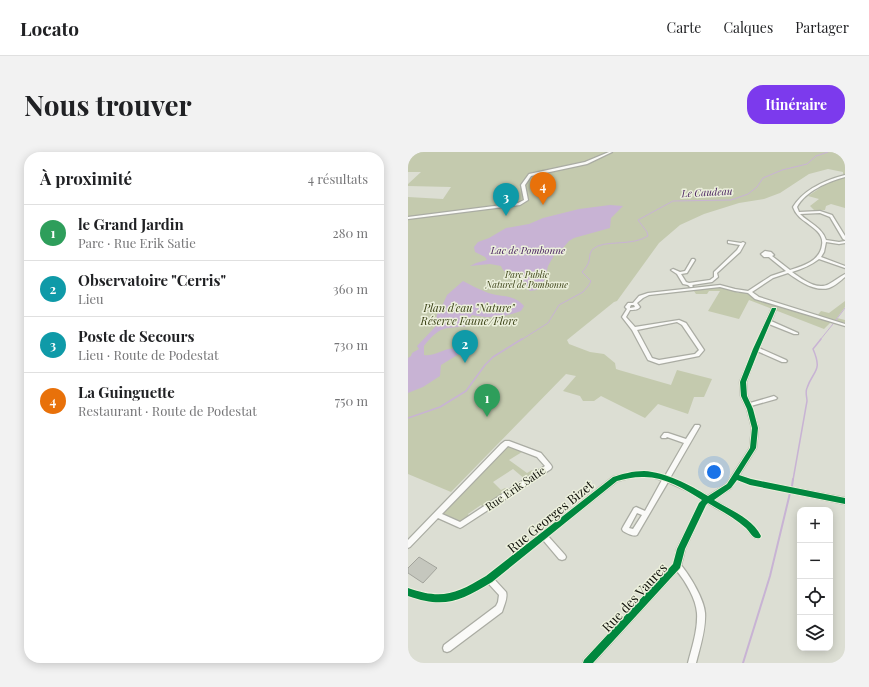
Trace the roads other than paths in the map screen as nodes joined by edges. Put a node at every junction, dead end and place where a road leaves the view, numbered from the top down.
1 (611, 152) edge
2 (845, 176) edge
3 (797, 213) junction
4 (408, 218) edge
5 (824, 241) junction
6 (845, 241) edge
7 (729, 242) dead end
8 (771, 257) dead end
9 (818, 257) junction
10 (693, 260) dead end
11 (845, 267) edge
12 (673, 270) dead end
13 (791, 272) junction
14 (679, 274) junction
15 (845, 275) edge
16 (691, 286) junction
17 (749, 292) junction
18 (774, 309) dead end
19 (768, 322) junction
20 (845, 325) edge
21 (634, 329) junction
22 (796, 333) dead end
23 (756, 349) junction
24 (784, 361) dead end
25 (774, 398) dead end
26 (749, 405) junction
27 (697, 426) dead end
28 (664, 437) dead end
29 (687, 442) junction
30 (736, 477) junction
31 (665, 480) junction
32 (710, 500) junction
33 (845, 501) edge
34 (437, 514) junction
35 (646, 514) dead end
36 (543, 536) junction
37 (758, 536) dead end
38 (408, 545) edge
39 (562, 557) dead end
40 (677, 566) junction
41 (489, 579) junction
42 (408, 592) edge
43 (447, 648) dead end
44 (588, 663) edge
45 (692, 663) edge

1 - 4 street
2 - 3 street
3 - 5 street
3 - 6 street
5 - 6 street
5 - 9 street
7 - 16 street
8 - 13 street
9 - 11 street
9 - 13 street
10 - 14 street
12 - 14 street
13 - 15 street
13 - 17 street
14 - 16 street
16 - 17 street
16 - 21 street
17 - 20 street
18 - 19 street, Rue des Vaures
19 - 22 street
19 - 23 street, Rue des Vaures
21 - 21 street
23 - 24 street
23 - 26 street, Rue des Vaures
25 - 26 street
26 - 30 street, Rue des Vaures
27 - 29 street
28 - 29 street
29 - 31 street
30 - 32 street, Rue des Vaures
30 - 33 street
31 - 32 street, Rue Georges Bizet
31 - 35 street
31 - 36 street, Rue Georges Bizet
32 - 37 street, Rue Georges Bizet
32 - 40 street, Rue des Vaures
34 - 34 street, Rue Erik Satie
34 - 38 street, Rue Erik Satie
36 - 39 street
36 - 41 street, Rue Georges Bizet
40 - 44 street, Rue des Vaures
40 - 45 street
41 - 42 street, Rue Georges Bizet
41 - 43 street

